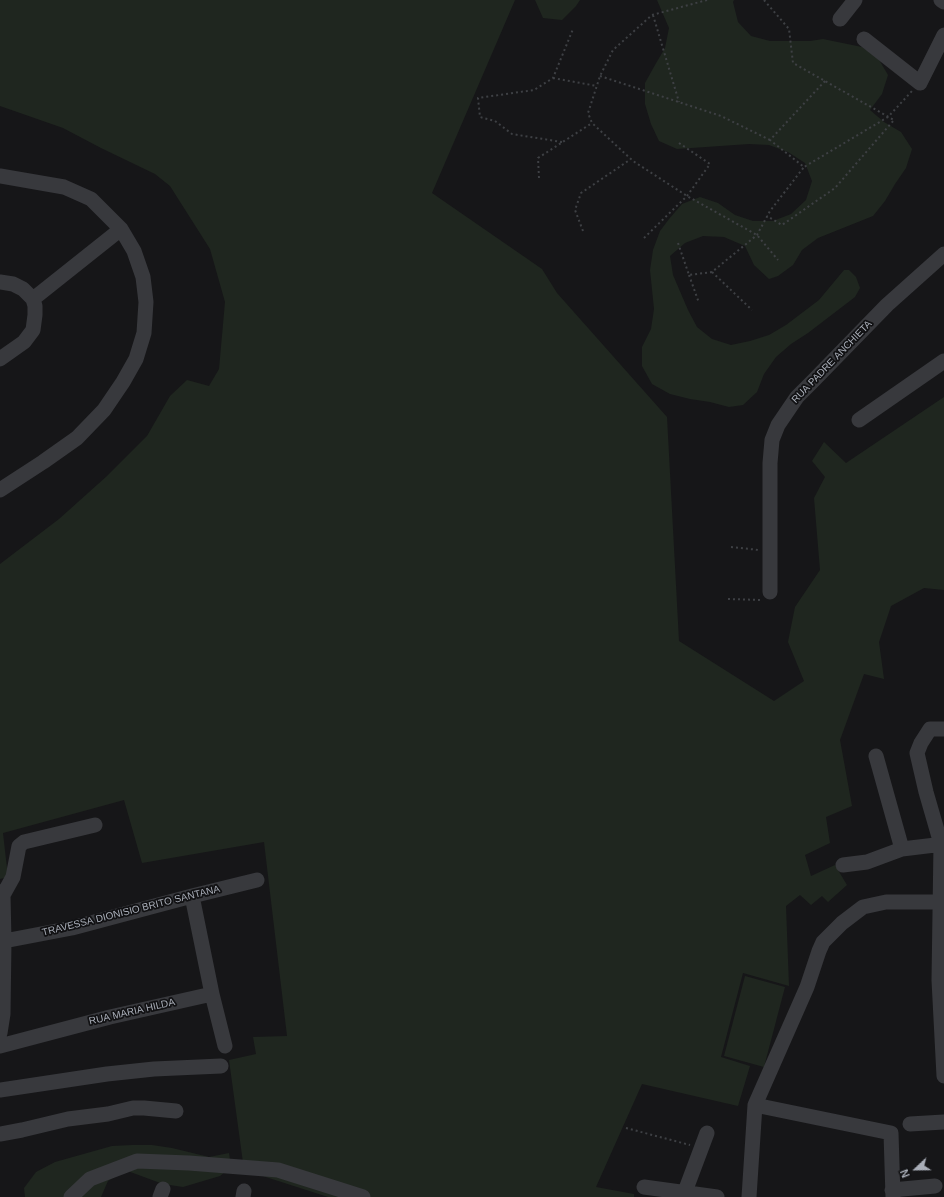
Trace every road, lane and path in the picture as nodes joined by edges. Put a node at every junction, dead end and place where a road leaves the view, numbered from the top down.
1 (707, 0) edge
2 (764, 0) edge
3 (855, 0) edge
4 (941, 0) edge
5 (944, 2) edge
6 (652, 15) junction
7 (840, 19) dead end
8 (573, 29) dead end
9 (944, 35) edge
10 (864, 39) dead end
11 (600, 76) junction
12 (553, 78) junction
13 (825, 81) junction
14 (920, 83) junction
15 (597, 86) junction
16 (679, 102) junction
17 (888, 117) junction
18 (592, 123) junction
19 (770, 140) junction
20 (562, 142) junction
21 (679, 143) dead end
22 (631, 159) junction
23 (804, 167) junction
24 (0, 176) edge
25 (539, 178) dead end
26 (686, 196) junction
27 (767, 216) junction
28 (121, 229) junction
29 (583, 231) dead end
30 (757, 235) junction
31 (644, 238) dead end
32 (678, 243) dead end
33 (942, 257) edge
34 (778, 260) dead end
35 (712, 272) junction
36 (689, 275) junction
37 (0, 282) edge
38 (33, 299) junction
39 (699, 303) dead end
40 (752, 310) dead end
41 (0, 359) edge
42 (944, 361) edge
43 (859, 420) dead end
44 (0, 490) edge
45 (731, 547) dead end
46 (770, 551) junction
47 (770, 592) joint
48 (728, 599) dead end
49 (937, 729) edge
50 (876, 756) dead end
51 (96, 825) dead end
52 (943, 844) edge
53 (902, 849) junction
54 (843, 865) dead end
55 (257, 880) dead end
56 (1, 894) edge
57 (192, 896) junction
58 (943, 902) edge
59 (4, 941) junction
60 (212, 994) junction
61 (0, 1033) edge
62 (0, 1046) edge
63 (226, 1046) dead end
64 (221, 1066) dead end
65 (944, 1076) edge
66 (0, 1090) edge
67 (755, 1105) junction
68 (176, 1111) dead end
69 (944, 1122) edge
70 (910, 1124) dead end
71 (626, 1128) dead end
72 (707, 1133) dead end
73 (0, 1134) edge
74 (701, 1148) junction
75 (935, 1186) dead end
76 (644, 1187) dead end
77 (684, 1194) edge
78 (892, 1194) edge
79 (72, 1197) edge
80 (363, 1197) edge
81 (717, 1197) edge
82 (749, 1197) edge

1 - 6 path
2 - 13 path
3 - 7 street
4 - 5 street
6 - 11 path
6 - 16 path
8 - 12 path
9 - 14 street
10 - 14 street
11 - 15 path
11 - 16 path
12 - 15 path
12 - 20 path
13 - 17 path
13 - 19 path
14 - 17 path
15 - 18 path
16 - 19 path
17 - 23 path
17 - 27 path
18 - 20 path
18 - 22 path
19 - 23 path
20 - 25 path
21 - 26 path
22 - 26 path
22 - 29 path
23 - 27 path
24 - 28 street
26 - 30 path
26 - 31 path
27 - 30 path
28 - 38 street
28 - 44 street
30 - 34 path
30 - 35 path
32 - 36 path
33 - 46 street, RUA PADRE ANCHIETA
35 - 36 path
35 - 40 path
36 - 39 path
37 - 38 street
38 - 41 street
42 - 43 street
45 - 46 path
46 - 47 street, RUA PADRE ANCHIETA
47 - 48 path
49 - 52 street
50 - 53 street
51 - 56 street
52 - 53 street
52 - 58 street
53 - 54 street
55 - 57 street, TRAVESSA DIONISIO BRITO SANTANA
56 - 59 street
57 - 59 street, TRAVESSA DIONISIO BRITO SANTANA
57 - 60 street
58 - 65 street
58 - 67 street
59 - 61 street
60 - 62 street, RUA MARIA HILDA
60 - 63 street
64 - 66 street
67 - 78 street
67 - 82 street
68 - 73 street
69 - 70 street
71 - 74 path
72 - 74 street
74 - 77 street
75 - 78 street
76 - 77 street
77 - 81 street
79 - 80 street

